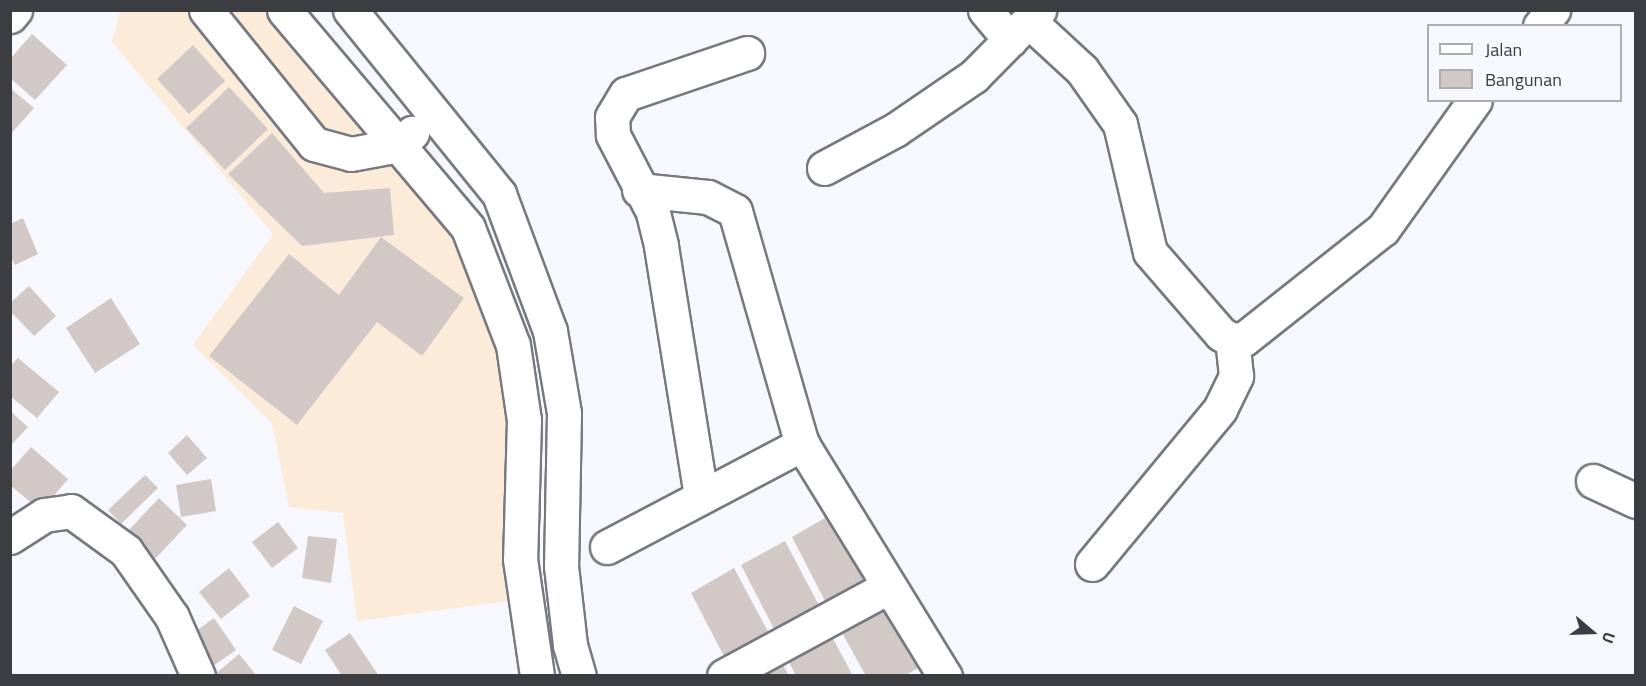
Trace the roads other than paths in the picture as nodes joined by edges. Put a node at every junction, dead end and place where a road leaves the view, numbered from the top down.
1 (15, 10) edge
2 (206, 10) edge
3 (284, 10) edge
4 (350, 10) edge
5 (986, 10) edge
6 (1553, 10) edge
7 (10, 16) edge
8 (1026, 24) edge
9 (1542, 24) edge
10 (747, 54) dead end
11 (1474, 102) edge
12 (434, 114) junction
13 (399, 145) junction
14 (824, 168) dead end
15 (639, 190) junction
16 (1232, 340) junction
17 (802, 444) junction
18 (1593, 481) dead end
19 (701, 496) junction
20 (1635, 501) edge
21 (10, 537) edge
22 (607, 547) dead end
23 (1092, 564) dead end
24 (888, 587) junction
25 (198, 675) edge
26 (537, 675) edge
27 (579, 675) edge
28 (724, 675) edge
29 (945, 675) edge

1 - 7 street
2 - 13 street
3 - 13 street
4 - 12 street
5 - 8 street
6 - 9 street
8 - 14 street
8 - 16 street
10 - 15 street
11 - 16 street
12 - 13 street
12 - 27 street
13 - 26 street
15 - 17 street
15 - 19 street
16 - 23 street
17 - 19 street
17 - 24 street
18 - 20 street
19 - 22 street
21 - 25 street
24 - 28 street
24 - 29 street

